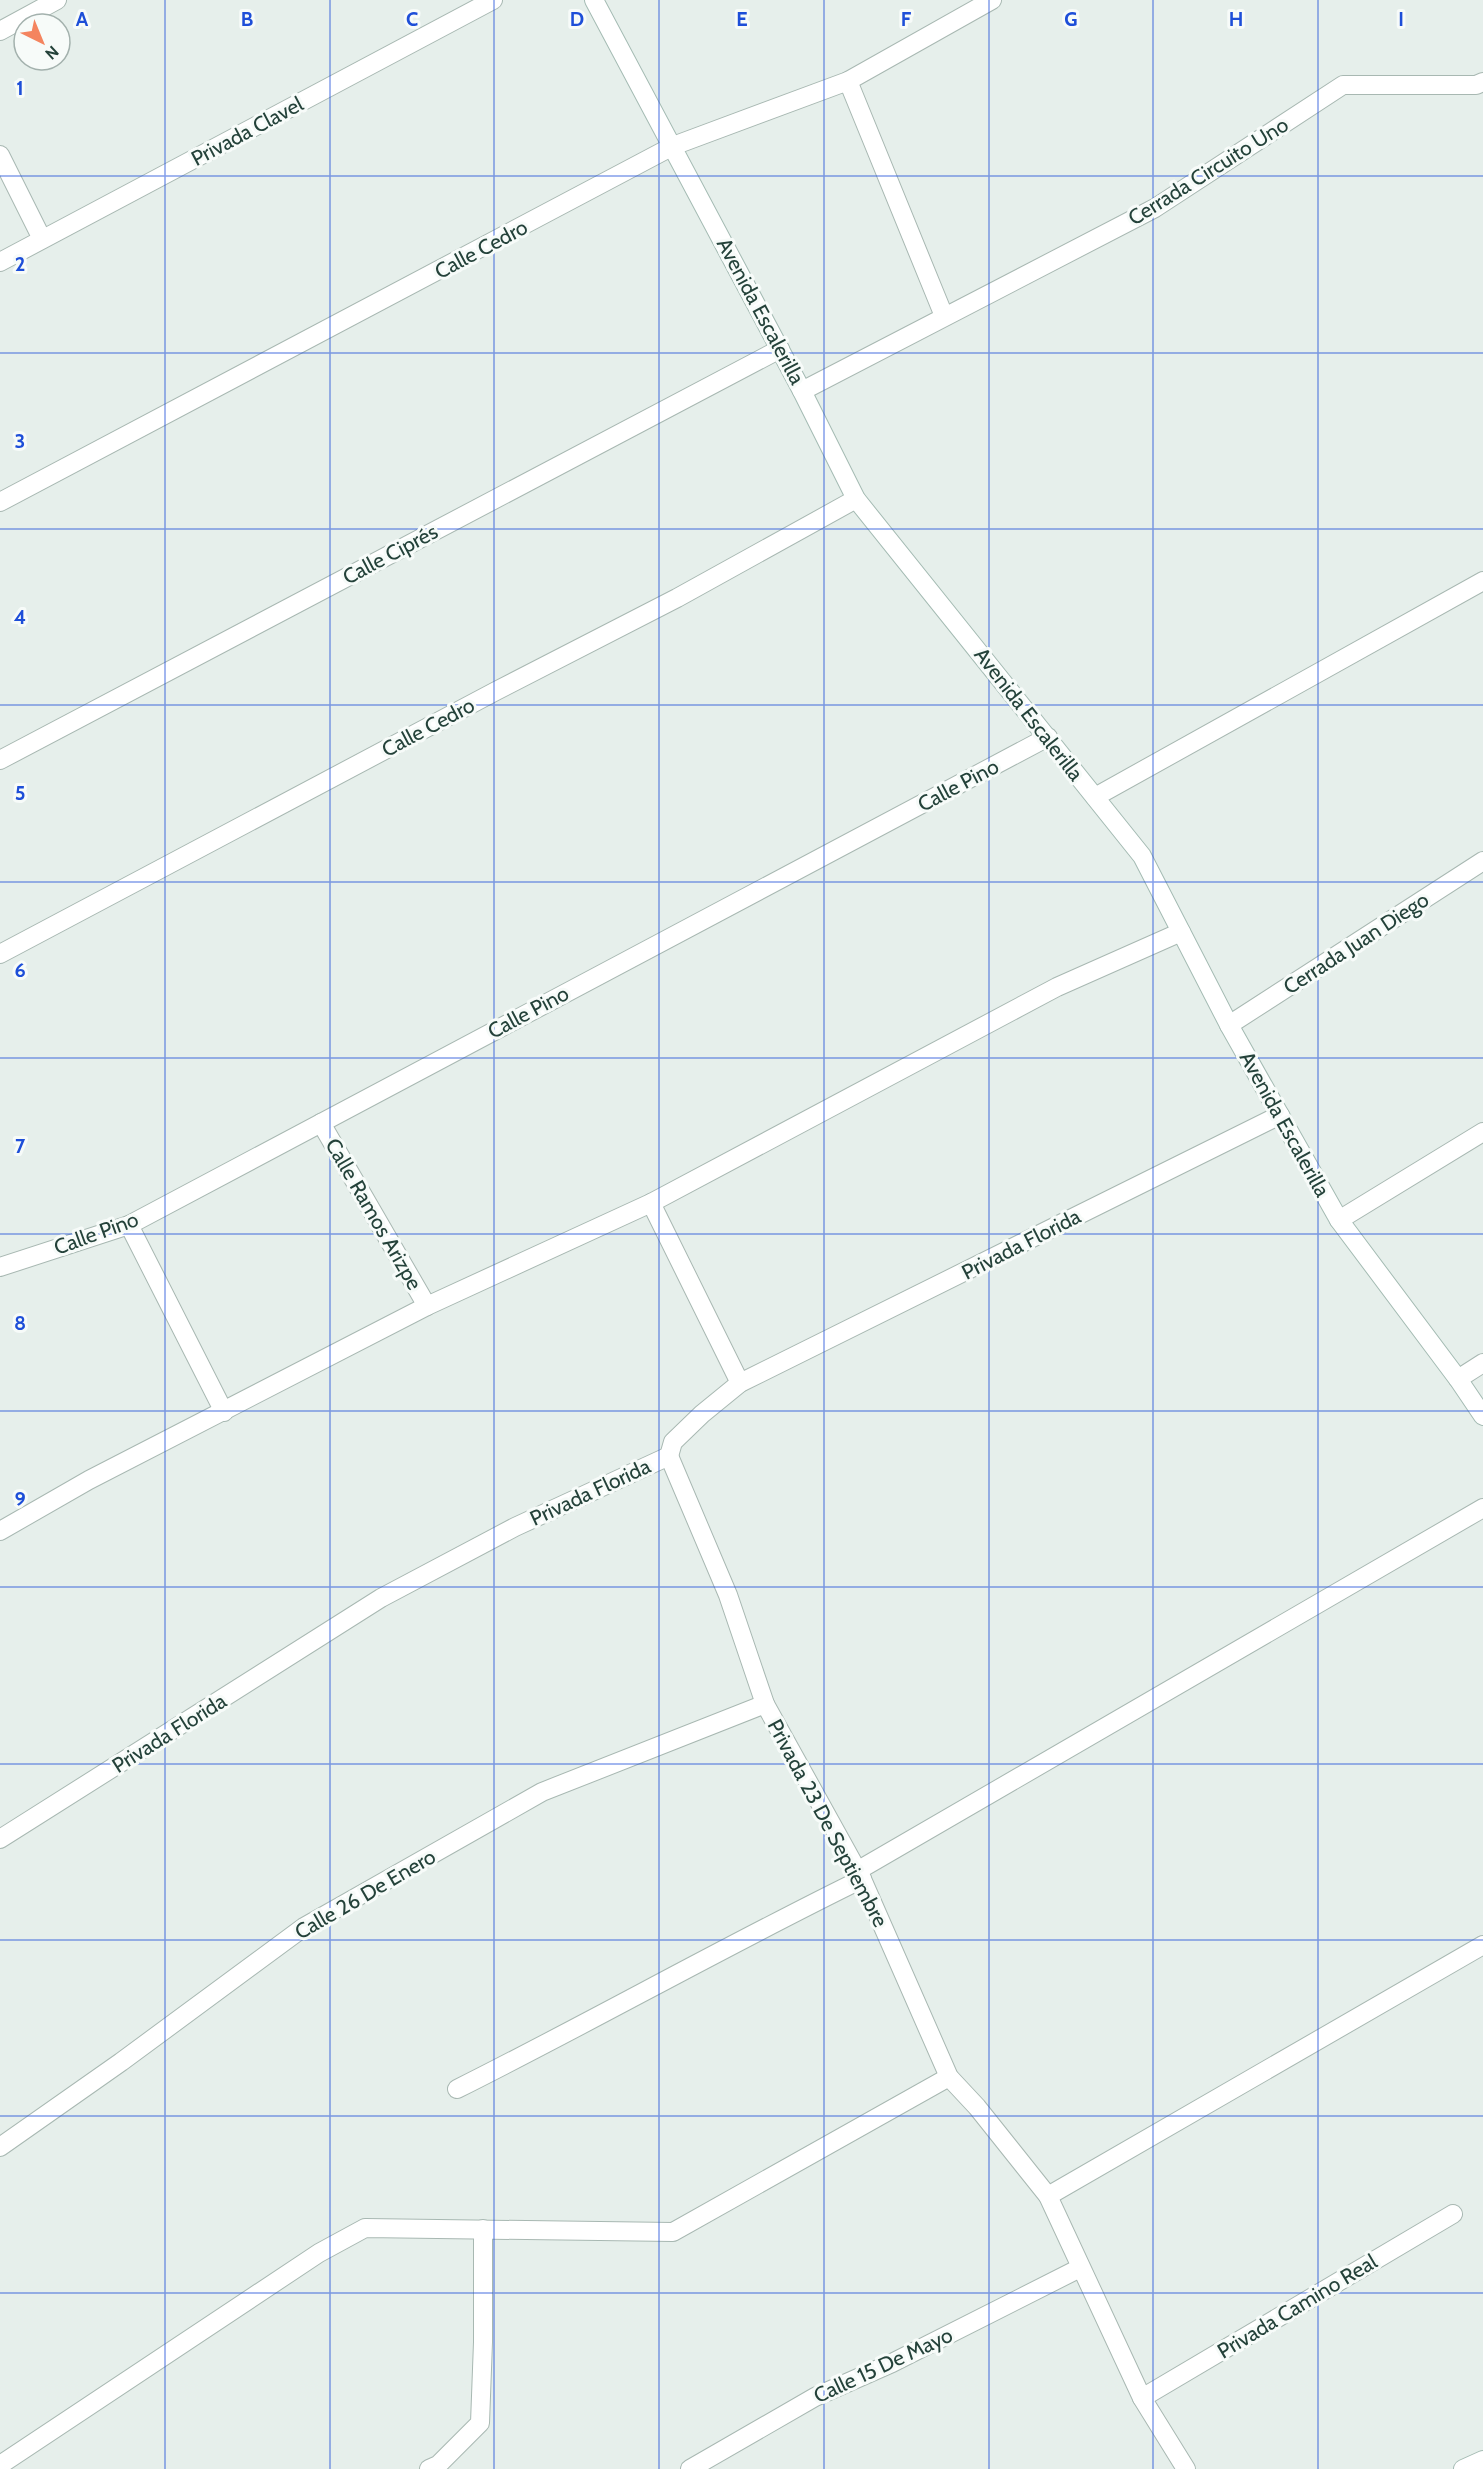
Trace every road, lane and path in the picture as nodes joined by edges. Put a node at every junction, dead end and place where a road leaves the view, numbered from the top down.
1 (57, 0) edge
2 (493, 0) edge
3 (594, 0) edge
4 (992, 0) edge
5 (0, 31) edge
6 (848, 81) junction
7 (1481, 87) edge
8 (673, 146) junction
9 (0, 155) edge
10 (42, 239) junction
11 (0, 262) edge
12 (944, 316) junction
13 (780, 349) junction
14 (802, 391) junction
15 (856, 499) junction
16 (0, 502) edge
17 (1483, 581) edge
18 (1048, 737) junction
19 (0, 760) edge
20 (1095, 797) junction
21 (1483, 861) edge
22 (1181, 932) junction
23 (0, 954) edge
24 (1229, 1025) junction
25 (1280, 1116) junction
26 (321, 1123) junction
27 (1483, 1132) edge
28 (651, 1203) junction
29 (1338, 1220) junction
30 (129, 1225) junction
31 (0, 1267) edge
32 (427, 1306) junction
33 (1483, 1363) edge
34 (1458, 1379) junction
35 (740, 1383) junction
36 (224, 1412) junction
37 (1483, 1416) edge
38 (669, 1456) junction
39 (1483, 1508) edge
40 (0, 1531) edge
41 (765, 1704) junction
42 (0, 1839) edge
43 (859, 1875) junction
44 (1483, 1945) edge
45 (949, 2077) junction
46 (457, 2089) dead end
47 (0, 2147) edge
48 (1048, 2196) junction
49 (1453, 2214) dead end
50 (483, 2229) junction
51 (1080, 2268) junction
52 (1142, 2398) junction
53 (1483, 2460) edge
54 (0, 2465) edge
55 (434, 2467) edge
56 (690, 2469) edge
57 (1186, 2469) edge
58 (1463, 2469) edge

1 - 5 street
2 - 10 street, Privada Clavel
3 - 8 street, Avenida Escalerilla
4 - 6 street, Calle Cedro
6 - 8 street, Calle Cedro
6 - 12 street
7 - 12 street, Cerrada Circuito Uno
8 - 13 street, Avenida Escalerilla
8 - 16 street, Calle Cedro
9 - 10 street
10 - 11 street, Privada Clavel
12 - 14 street, Cerrada Circuito Uno
13 - 14 street, Avenida Escalerilla
13 - 19 street, Calle Ciprés
14 - 15 street, Avenida Escalerilla
15 - 18 street, Avenida Escalerilla
15 - 23 street, Calle Cedro
17 - 20 street
18 - 20 street, Avenida Escalerilla
18 - 26 street, Calle Pino
20 - 22 street, Avenida Escalerilla
21 - 24 street, Cerrada Juan Diego
22 - 24 street, Avenida Escalerilla
22 - 28 street
24 - 25 street, Avenida Escalerilla
25 - 29 street, Avenida Escalerilla
25 - 35 street, Privada Florida
26 - 30 street, Calle Pino
26 - 32 street, Calle Ramos Arizpe
27 - 29 street
28 - 32 street
28 - 35 street
29 - 34 street, Avenida Escalerilla
30 - 31 street, Calle Pino
30 - 36 street
32 - 36 street
33 - 34 street
34 - 37 street, Avenida Escalerilla
35 - 38 street, Privada Florida
36 - 40 street
38 - 41 street, Privada 23 De Septiembre
38 - 42 street, Privada Florida
39 - 43 street
41 - 43 street, Privada 23 De Septiembre
41 - 47 street, Calle 26 De Enero
43 - 45 street, Privada 23 De Septiembre
43 - 46 street
44 - 48 street
45 - 48 street, Privada 23 De Septiembre
45 - 50 street
48 - 51 street, Privada 23 De Septiembre
49 - 52 street, Privada Camino Real
50 - 54 street
50 - 55 street
51 - 52 street, Privada 23 De Septiembre
51 - 56 street, Calle 15 De Mayo
52 - 57 street, Privada 23 De Septiembre
53 - 58 street

